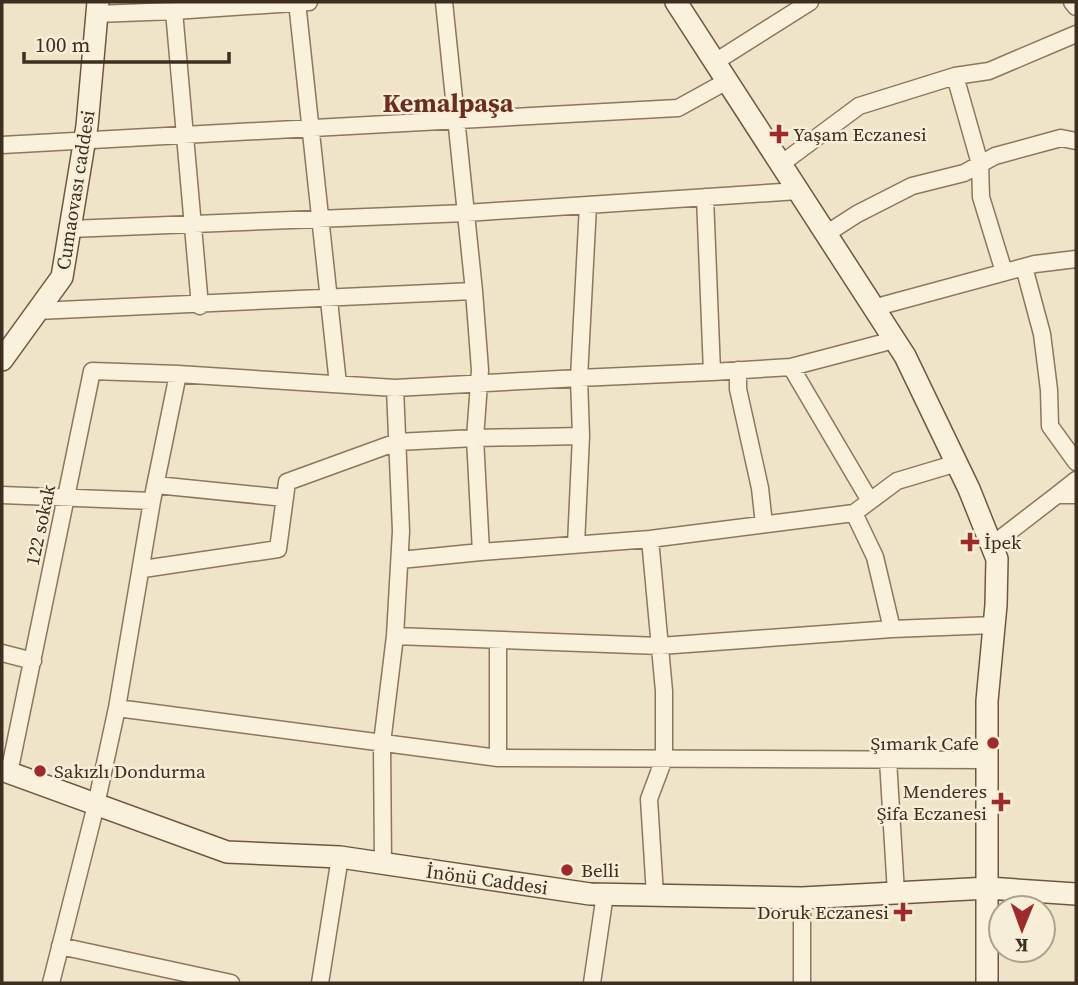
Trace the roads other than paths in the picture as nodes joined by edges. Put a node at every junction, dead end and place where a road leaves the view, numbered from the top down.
1 (297, 2) edge
2 (309, 2) edge
3 (444, 2) edge
4 (676, 2) edge
5 (810, 2) edge
6 (1072, 2) edge
7 (1076, 7) edge
8 (98, 8) edge
9 (174, 11) junction
10 (1076, 34) edge
11 (715, 62) junction
12 (955, 76) junction
13 (727, 81) junction
14 (456, 118) junction
15 (311, 129) junction
16 (185, 136) junction
17 (1076, 141) edge
18 (84, 142) junction
19 (2, 145) edge
20 (781, 164) junction
21 (979, 164) junction
22 (798, 191) junction
23 (705, 198) junction
24 (588, 205) junction
25 (466, 213) junction
26 (321, 219) junction
27 (193, 225) junction
28 (70, 229) junction
29 (826, 234) junction
30 (1076, 259) edge
31 (1024, 267) junction
32 (1004, 272) junction
33 (474, 291) junction
34 (330, 299) junction
35 (200, 306) junction
36 (873, 308) junction
37 (37, 312) junction
38 (894, 340) junction
39 (2, 360) edge
40 (791, 367) junction
41 (738, 370) junction
42 (712, 372) junction
43 (178, 374) junction
44 (579, 378) junction
45 (338, 384) junction
46 (479, 384) junction
47 (395, 388) junction
48 (581, 436) junction
49 (475, 438) junction
50 (397, 442) junction
51 (1076, 462) edge
52 (957, 463) junction
53 (1076, 480) edge
54 (154, 493) junction
55 (2, 495) edge
56 (1057, 495) junction
57 (1076, 495) edge
58 (285, 498) junction
59 (67, 500) junction
60 (870, 501) junction
61 (854, 513) junction
62 (764, 524) junction
63 (650, 539) junction
64 (576, 545) junction
65 (992, 545) junction
66 (481, 552) junction
67 (400, 560) junction
68 (143, 569) junction
69 (994, 625) junction
70 (892, 629) junction
71 (395, 636) junction
72 (498, 640) junction
73 (660, 646) junction
74 (2, 653) edge
75 (33, 661) junction
76 (117, 708) junction
77 (382, 743) junction
78 (498, 758) junction
79 (664, 759) junction
80 (888, 760) junction
81 (987, 760) junction
82 (5, 772) edge
83 (96, 805) junction
84 (340, 857) junction
85 (383, 864) junction
86 (988, 888) junction
87 (896, 893) junction
88 (605, 894) junction
89 (1076, 894) edge
90 (655, 895) junction
91 (802, 898) junction
92 (60, 946) junction
93 (51, 983) edge
94 (231, 983) edge
95 (320, 983) edge
96 (592, 983) edge
97 (802, 983) edge
98 (987, 983) edge

1 - 2 street
1 - 9 street
1 - 15 street
3 - 14 street
4 - 11 main road
5 - 11 street
6 - 7 street
8 - 9 street
8 - 18 main road, Cumaovası caddesi
9 - 16 street
10 - 12 street
11 - 13 main road
12 - 20 street
12 - 21 street
13 - 14 street
13 - 20 main road
14 - 15 street
14 - 25 street
15 - 16 street
15 - 26 street
16 - 18 street
16 - 27 street
17 - 21 street
18 - 19 street
18 - 28 main road, Cumaovası caddesi
20 - 22 main road
21 - 29 street
21 - 32 street
22 - 23 street
22 - 29 main road
23 - 24 street
23 - 42 street
24 - 25 street
24 - 44 street
25 - 26 street
25 - 33 street
26 - 27 street
26 - 34 street
27 - 28 street
27 - 35 street
28 - 37 main road, Cumaovası caddesi
29 - 36 main road
30 - 31 street
31 - 32 street
31 - 51 street
32 - 36 street
33 - 34 street
33 - 46 street
34 - 35 street
34 - 45 street
35 - 37 street
36 - 38 main road
37 - 39 main road, Cumaovası caddesi
38 - 40 street
38 - 52 main road
40 - 41 street
40 - 60 street
41 - 42 street
41 - 62 street
42 - 44 street
43 - 45 street
43 - 54 street
43 - 59 street, 122 sokak
44 - 46 street
44 - 48 street
45 - 47 street
46 - 47 street
46 - 49 street
47 - 50 street
48 - 49 street
48 - 64 street
49 - 50 street
49 - 66 street
50 - 58 street
50 - 67 street
52 - 60 street
52 - 65 main road
53 - 56 street
54 - 58 street
54 - 59 street
54 - 68 street
55 - 59 street
56 - 57 street
56 - 65 street
58 - 68 street
59 - 75 street, 122 sokak
60 - 61 street
61 - 62 street
61 - 70 street
62 - 63 street
63 - 64 street
63 - 73 street
64 - 66 street
65 - 69 main road
66 - 67 street
67 - 71 street
68 - 76 street
69 - 70 street
69 - 81 main road
70 - 73 street
71 - 72 street
71 - 77 street
72 - 73 street
72 - 78 street
73 - 79 street
74 - 75 street
75 - 82 street, 122 sokak
76 - 77 street
76 - 83 street
77 - 78 street
77 - 85 street
78 - 79 street
79 - 80 street
79 - 90 street
80 - 81 street
80 - 87 street
81 - 86 main road
82 - 83 main road, İnönü Caddesi
83 - 84 main road, İnönü Caddesi
83 - 92 street
84 - 85 main road, İnönü Caddesi
84 - 95 street
85 - 88 main road, İnönü Caddesi
86 - 87 main road, İnönü Caddesi
86 - 89 main road, İnönü Caddesi
86 - 98 main road
87 - 91 main road, İnönü Caddesi
88 - 90 main road, İnönü Caddesi
88 - 96 street
90 - 91 main road, İnönü Caddesi
91 - 97 street
92 - 93 street
92 - 94 street

